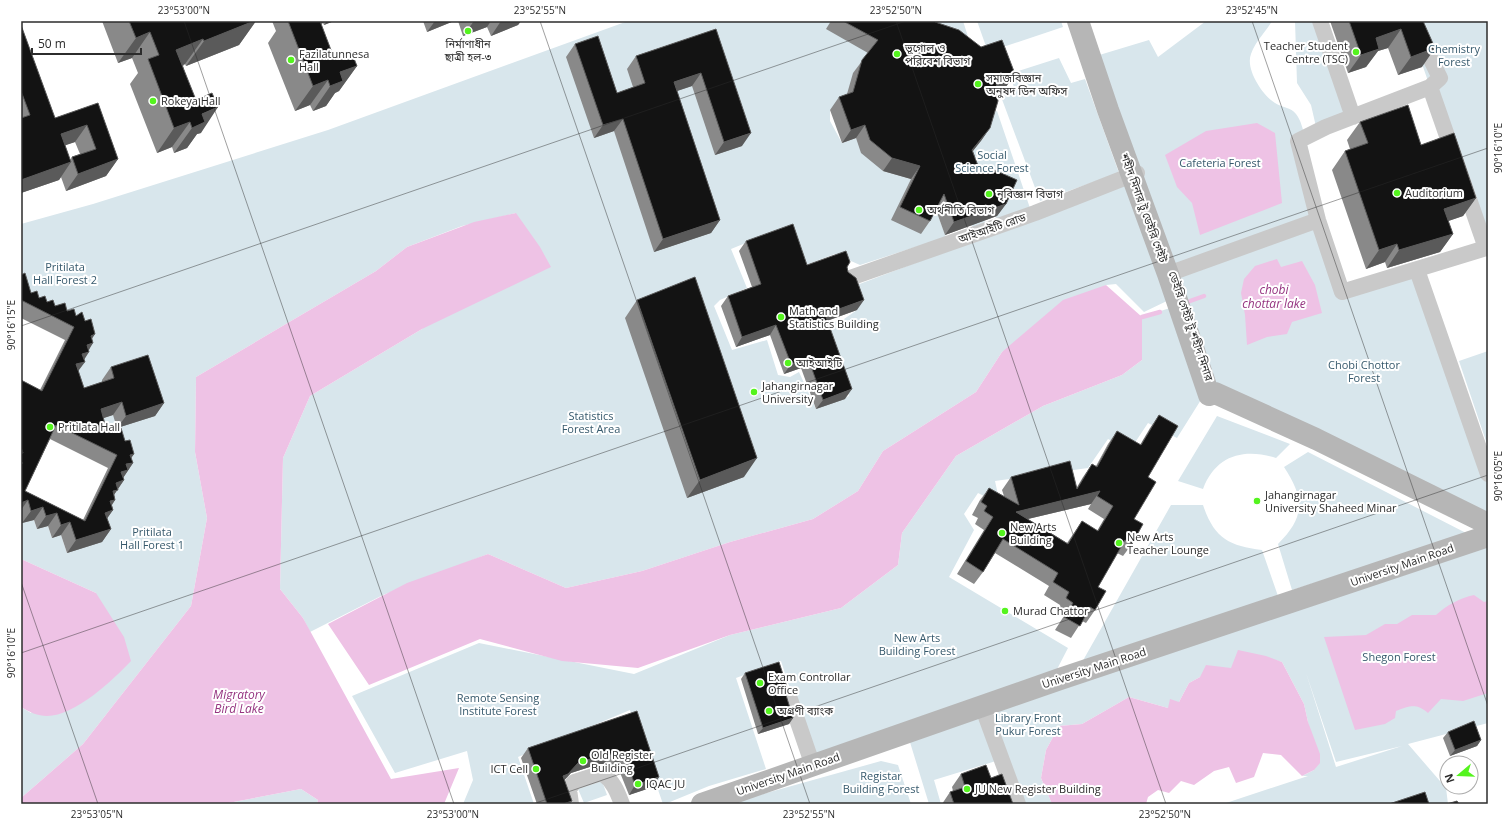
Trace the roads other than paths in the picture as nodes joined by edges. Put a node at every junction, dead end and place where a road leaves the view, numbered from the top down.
1 (1320, 21) edge
2 (1412, 21) edge
3 (1083, 25) edge
4 (1430, 87) junction
5 (1353, 116) junction
6 (1135, 174) junction
7 (1318, 220) junction
8 (1417, 270) junction
9 (1170, 273) junction
10 (850, 278) edge
11 (1488, 474) edge
12 (1488, 524) edge
13 (1488, 536) edge
14 (790, 699) dead end
15 (982, 706) junction
16 (813, 766) junction
17 (571, 804) edge
18 (622, 804) edge
19 (702, 804) edge
20 (1018, 804) edge

1 - 5 street
2 - 4 street
3 - 6 street, শহীদ মিনার টু ডেইরি গেইট
4 - 5 street
4 - 8 street
5 - 7 street
6 - 9 street, শহীদ মিনার টু ডেইরি গেইট
6 - 10 street, আইআইটি রোড
7 - 8 street
7 - 9 street
8 - 11 street
9 - 12 street, শহীদ মিনার টু ডেইরি গেইট
13 - 15 street, University Main Road
14 - 16 street
15 - 16 street, University Main Road
15 - 20 street
16 - 19 street, University Main Road
17 - 18 street

